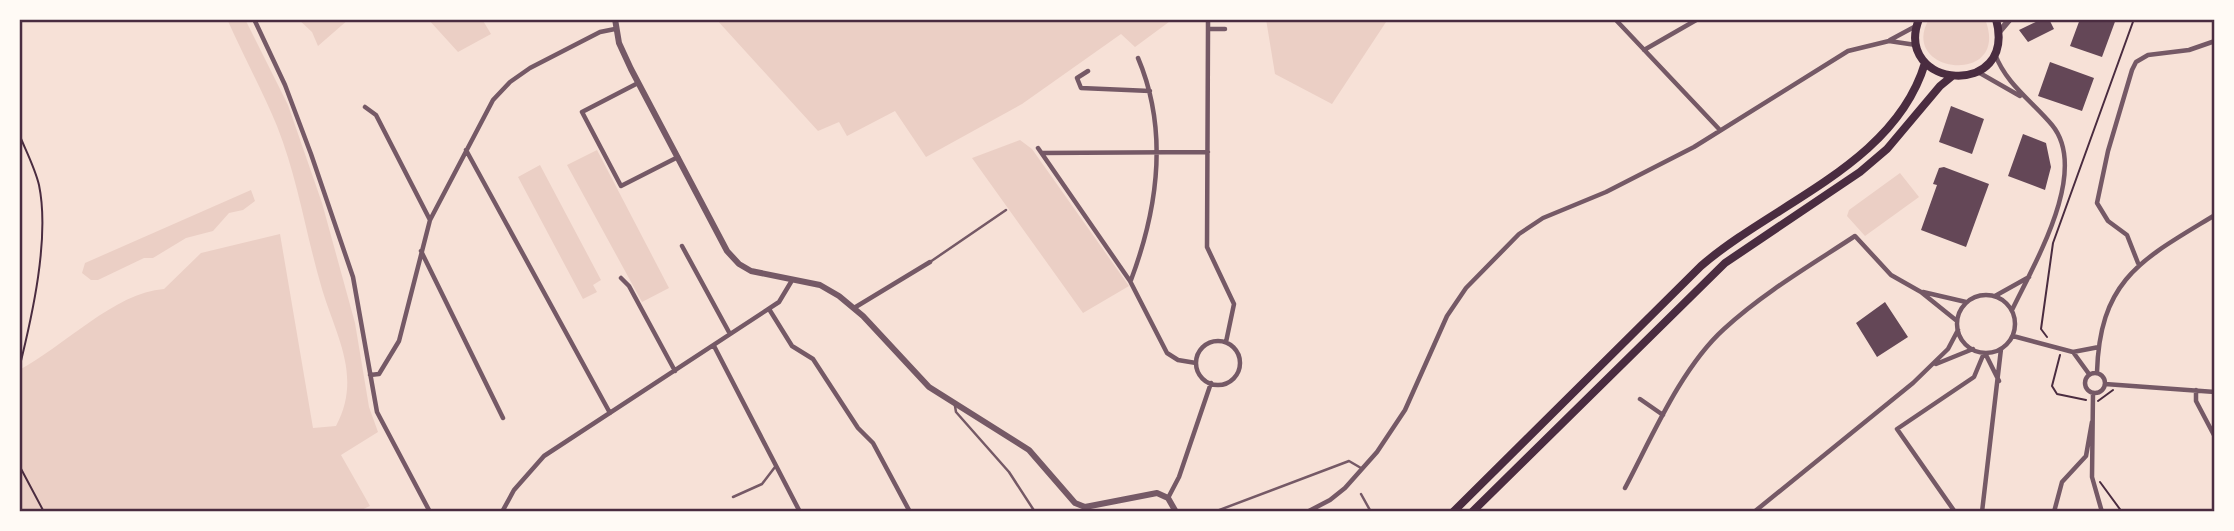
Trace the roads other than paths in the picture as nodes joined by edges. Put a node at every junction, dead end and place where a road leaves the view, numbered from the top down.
1 (254, 19) edge
2 (615, 19) edge
3 (1208, 19) edge
4 (1615, 19) edge
5 (1698, 19) edge
6 (1996, 19) edge
7 (2010, 19) edge
8 (1917, 22) edge
9 (615, 29) junction
10 (1208, 29) junction
11 (1225, 29) dead end
12 (1999, 33) junction
13 (1889, 41) junction
14 (2215, 41) edge
15 (1916, 45) junction
16 (1644, 50) junction
17 (1995, 54) junction
18 (1138, 58) dead end
19 (1925, 63) junction
20 (1088, 71) dead end
21 (1978, 72) junction
22 (1951, 77) junction
23 (638, 83) junction
24 (1150, 91) junction
25 (2025, 99) junction
26 (365, 107) dead end
27 (1719, 129) junction
28 (1038, 148) dead end
29 (466, 149) junction
30 (1208, 152) junction
31 (1042, 153) junction
32 (1158, 153) junction
33 (678, 157) junction
34 (1006, 210) dead end
35 (2215, 215) edge
36 (430, 220) junction
37 (682, 246) dead end
38 (421, 250) junction
39 (930, 262) joint
40 (2138, 263) junction
41 (2029, 277) junction
42 (621, 278) dead end
43 (1130, 281) junction
44 (791, 282) junction
45 (1921, 292) junction
46 (1995, 296) junction
47 (1967, 302) junction
48 (854, 308) junction
49 (769, 309) junction
50 (2012, 310) junction
51 (1957, 321) junction
52 (1958, 330) junction
53 (730, 334) junction
54 (2013, 336) junction
55 (1226, 342) junction
56 (714, 346) junction
57 (2100, 347) junction
58 (1973, 349) junction
59 (2001, 349) junction
60 (2073, 352) junction
61 (1984, 353) junction
62 (1196, 363) junction
63 (1932, 366) junction
64 (676, 371) junction
65 (2097, 372) junction
66 (2089, 374) junction
67 (370, 375) junction
68 (2000, 382) junction
69 (1211, 383) junction
70 (2105, 384) junction
71 (2196, 390) junction
72 (2215, 392) edge
73 (2093, 393) junction
74 (1640, 399) dead end
75 (954, 403) junction
76 (610, 413) junction
77 (1663, 415) junction
78 (503, 418) dead end
79 (2093, 418) junction
80 (2215, 436) edge
81 (776, 464) junction
82 (1362, 468) junction
83 (1625, 488) dead end
84 (1361, 494) dead end
85 (733, 497) dead end
86 (1168, 498) junction
87 (1085, 509) edge
88 (430, 512) edge
89 (502, 512) edge
90 (800, 512) edge
91 (910, 512) edge
92 (1035, 512) edge
93 (1176, 512) edge
94 (1214, 512) edge
95 (1307, 512) edge
96 (1371, 512) edge
97 (1453, 512) edge
98 (1472, 512) edge
99 (1754, 512) edge
100 (1955, 512) edge
101 (1982, 512) edge
102 (2054, 512) edge
103 (2102, 512) edge

1 - 67 street
2 - 9 street
3 - 10 street
4 - 16 street
5 - 16 street
6 - 12 main road
7 - 12 street
8 - 13 street
8 - 15 main road
9 - 23 street
9 - 29 street
10 - 11 street
10 - 30 street
12 - 17 main road
13 - 15 street
13 - 27 street
14 - 40 street
15 - 19 main road
16 - 27 street
17 - 21 main road
17 - 25 street
18 - 24 street
19 - 22 main road
19 - 97 main road
20 - 24 street
21 - 22 main road
21 - 25 street
22 - 98 main road
23 - 33 street
23 - 33 street
24 - 32 street
25 - 41 street
26 - 36 street
27 - 82 street
28 - 31 street
29 - 36 street
29 - 76 street
30 - 32 street
30 - 55 street
31 - 32 street
31 - 43 street
32 - 43 street
33 - 44 street
34 - 39 lane
35 - 40 street
36 - 38 street
37 - 53 street
38 - 67 street
38 - 78 street
39 - 48 street
40 - 57 street
41 - 46 street
41 - 50 street
42 - 64 street
43 - 62 street
44 - 48 street
44 - 49 street
45 - 47 street
45 - 51 street
45 - 77 street
46 - 47 street
46 - 50 street
47 - 51 street
48 - 75 street
49 - 53 street
49 - 91 street
50 - 54 street
51 - 52 street
52 - 58 street
52 - 63 street
53 - 56 street
54 - 59 street
54 - 60 street
55 - 62 street
55 - 69 street
56 - 64 street
56 - 81 street
57 - 60 street
57 - 65 street
58 - 61 street
58 - 63 street
59 - 61 street
59 - 68 street
60 - 66 street
61 - 68 street
61 - 100 street
62 - 69 street
63 - 99 street
64 - 76 street
65 - 66 street
65 - 70 street
66 - 73 street
67 - 88 street
68 - 101 street
69 - 86 street
70 - 71 street
70 - 73 street
71 - 72 street
71 - 80 street
73 - 79 street
74 - 77 street
75 - 87 street
75 - 92 lane
76 - 89 street
77 - 83 street
79 - 102 street
79 - 103 street
81 - 85 lane
81 - 90 street
82 - 94 lane
82 - 95 street
84 - 96 lane
86 - 87 street
86 - 93 street

